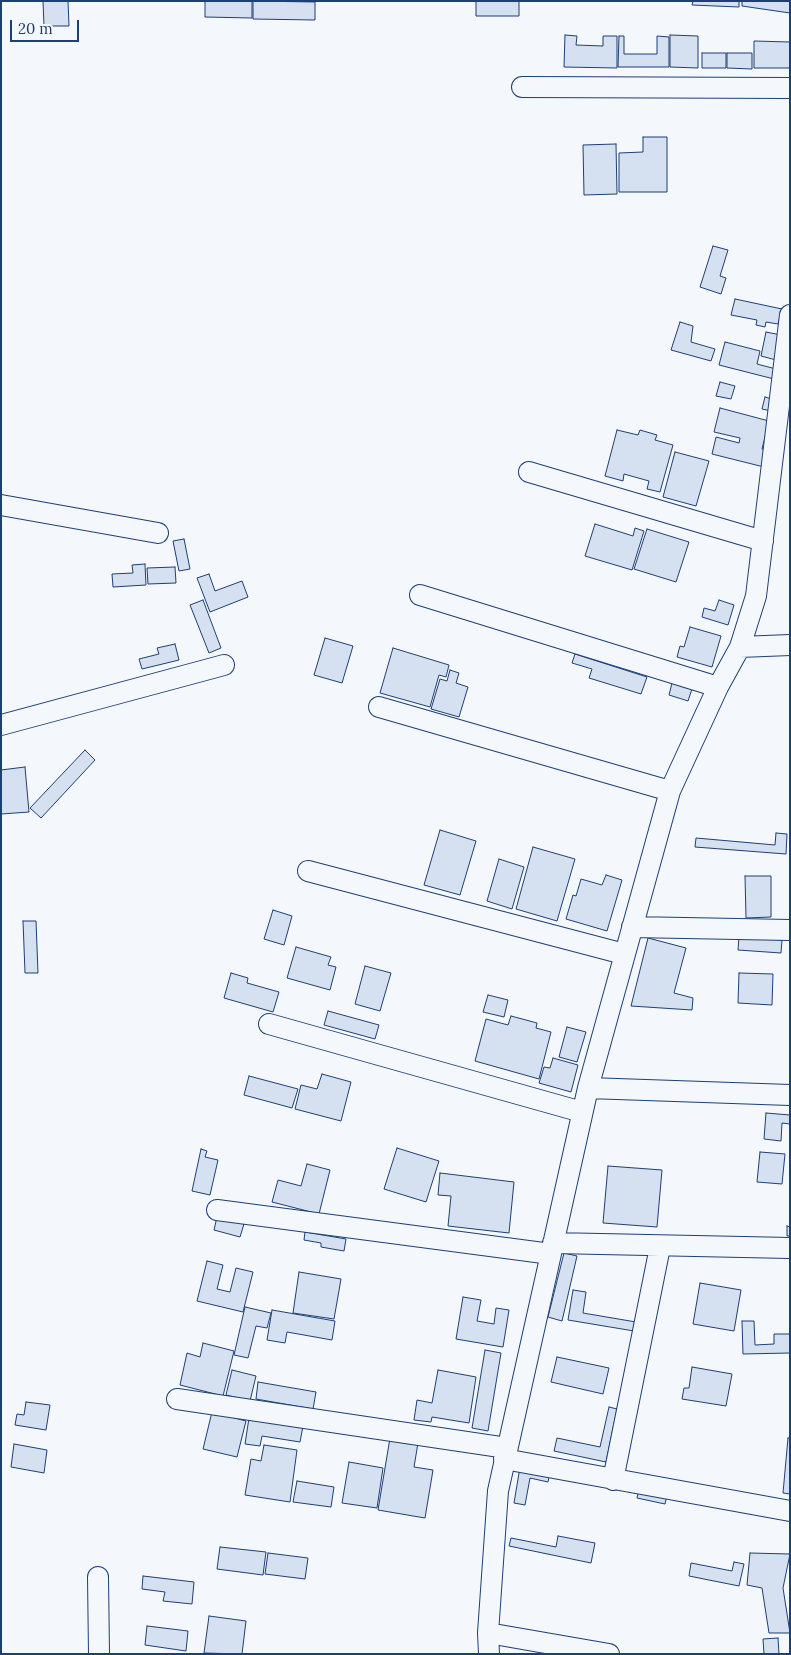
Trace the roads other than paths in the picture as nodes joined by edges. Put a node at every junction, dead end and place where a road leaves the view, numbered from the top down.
1 (522, 87) dead end
2 (790, 88) edge
3 (790, 315) edge
4 (786, 384) edge
5 (530, 472) dead end
6 (1, 505) edge
7 (158, 533) dead end
8 (763, 541) junction
9 (420, 595) dead end
10 (790, 645) edge
11 (740, 647) junction
12 (224, 665) dead end
13 (718, 687) junction
14 (380, 707) dead end
15 (1, 725) edge
16 (670, 791) junction
17 (308, 871) dead end
18 (632, 927) junction
19 (790, 930) edge
20 (624, 954) junction
21 (269, 1024) dead end
22 (588, 1088) junction
23 (790, 1095) edge
24 (582, 1112) junction
25 (217, 1210) dead end
26 (660, 1246) junction
27 (790, 1248) edge
28 (552, 1249) junction
29 (177, 1399) dead end
30 (506, 1454) junction
31 (614, 1480) junction
32 (790, 1511) edge
33 (98, 1577) dead end
34 (488, 1633) junction
35 (98, 1654) edge
36 (489, 1654) edge
37 (609, 1654) edge

1 - 2 street
3 - 4 street
4 - 8 street
5 - 8 street
6 - 7 street
8 - 11 street
9 - 13 street
10 - 11 street
11 - 13 street
12 - 15 street
13 - 16 street
14 - 16 street
16 - 18 street
17 - 20 street
18 - 19 street
18 - 20 street
20 - 22 street
21 - 24 street
22 - 23 street
22 - 24 street
24 - 28 street
25 - 28 street
26 - 27 street
26 - 28 street
26 - 31 street
28 - 30 street
29 - 30 street
30 - 31 street
30 - 34 street
31 - 32 street
33 - 35 street
34 - 36 street
34 - 37 street

